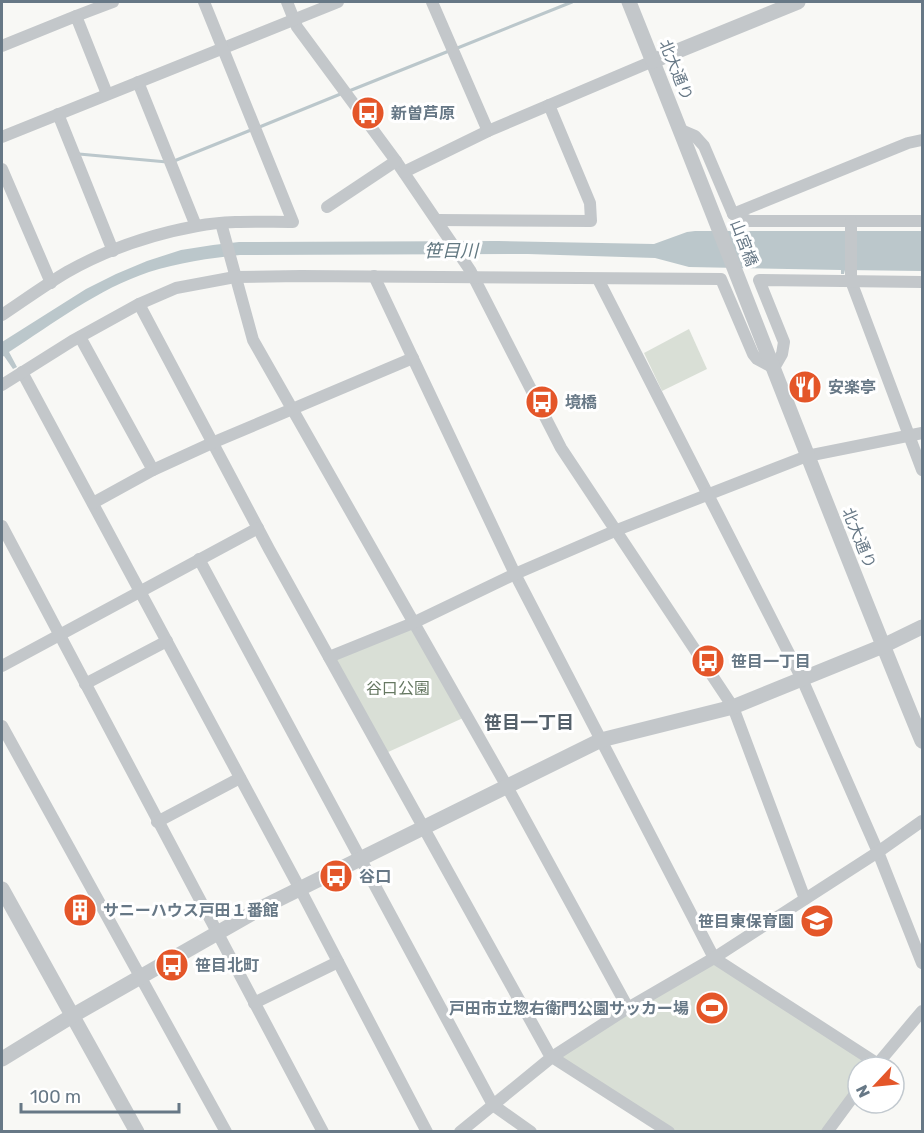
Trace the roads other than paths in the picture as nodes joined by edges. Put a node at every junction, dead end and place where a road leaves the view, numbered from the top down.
1 (204, 2) edge
2 (287, 2) edge
3 (338, 2) edge
4 (432, 2) edge
5 (629, 2) edge
6 (798, 2) edge
7 (107, 3) edge
8 (76, 16) junction
9 (294, 20) junction
10 (2, 46) edge
11 (223, 48) junction
12 (652, 61) junction
13 (138, 82) junction
14 (107, 94) junction
15 (549, 105) junction
16 (58, 114) junction
17 (681, 130) junction
18 (488, 131) junction
19 (2, 137) edge
20 (922, 140) edge
21 (690, 152) joint
22 (396, 161) junction
23 (2, 170) edge
24 (404, 171) junction
25 (327, 207) dead end
26 (733, 214) junction
27 (922, 221) edge
28 (439, 222) junction
29 (851, 223) junction
30 (222, 225) junction
31 (196, 226) junction
32 (113, 251) junction
33 (472, 274) junction
34 (235, 275) junction
35 (374, 276) junction
36 (598, 279) junction
37 (851, 279) junction
38 (922, 282) edge
39 (51, 283) junction
40 (139, 304) junction
41 (2, 315) edge
42 (80, 336) junction
43 (765, 347) joint
44 (413, 358) junction
45 (774, 368) junction
46 (22, 372) junction
47 (2, 385) edge
48 (291, 409) junction
49 (922, 433) edge
50 (909, 436) junction
51 (212, 443) junction
52 (807, 456) junction
53 (153, 470) junction
54 (922, 470) edge
55 (708, 494) junction
56 (93, 503) junction
57 (2, 526) edge
58 (258, 528) junction
59 (616, 530) junction
60 (199, 559) junction
61 (515, 574) junction
62 (140, 591) junction
63 (413, 623) junction
64 (922, 627) edge
65 (59, 636) junction
66 (167, 641) junction
67 (883, 646) junction
68 (329, 657) junction
69 (2, 666) edge
70 (802, 679) junction
71 (85, 684) junction
72 (733, 706) junction
73 (2, 726) edge
74 (602, 740) junction
75 (922, 741) edge
76 (240, 778) junction
77 (507, 787) junction
78 (922, 821) edge
79 (158, 822) junction
80 (424, 828) junction
81 (878, 852) junction
82 (360, 860) junction
83 (2, 889) edge
84 (300, 889) junction
85 (806, 899) junction
86 (216, 933) junction
87 (714, 958) junction
88 (338, 962) junction
89 (922, 963) edge
90 (140, 977) junction
91 (254, 1003) junction
92 (628, 1008) junction
93 (922, 1011) edge
94 (72, 1016) junction
95 (862, 1055) edge
96 (885, 1055) edge
97 (552, 1058) junction
98 (2, 1059) edge
99 (493, 1105) junction
100 (846, 1106) edge
101 (137, 1131) edge
102 (226, 1131) edge
103 (323, 1131) edge
104 (427, 1131) edge
105 (460, 1131) edge
106 (531, 1131) edge
107 (669, 1131) edge
108 (827, 1131) edge

1 - 11 street
2 - 9 street
3 - 9 street
4 - 18 street
5 - 12 street, 北大通り
6 - 12 street
7 - 8 street
8 - 10 street
8 - 14 street
9 - 11 street
9 - 22 street
11 - 13 street
11 - 30 street
12 - 15 street
12 - 17 street, 北大通り
13 - 14 street
13 - 31 street
14 - 16 street
15 - 18 street
15 - 28 street
16 - 19 street
16 - 32 street
17 - 21 street, 北大通り
17 - 26 street
18 - 24 street
20 - 26 street
21 - 43 street, 山宮橋
22 - 24 street
22 - 25 street
23 - 39 street
24 - 28 street
26 - 29 street
27 - 29 street
28 - 33 street
29 - 37 street
30 - 31 street
30 - 34 street
31 - 32 street
32 - 39 street
33 - 35 street
33 - 36 street
33 - 59 street
34 - 35 street
34 - 40 street
34 - 48 street
35 - 44 street
36 - 45 street
36 - 55 street
37 - 38 street
37 - 45 street
37 - 50 street
39 - 41 street
40 - 42 street
40 - 51 street
42 - 46 street
42 - 53 street
43 - 45 street, 北大通り
44 - 48 street
44 - 61 street
45 - 52 street, 北大通り
46 - 47 street
46 - 56 street
48 - 51 street
48 - 63 street
49 - 50 street
50 - 52 street
50 - 54 street
51 - 53 street
51 - 58 street
52 - 55 street
52 - 67 street, 北大通り
53 - 56 street
55 - 59 street
55 - 70 street
56 - 62 street
57 - 65 street
58 - 60 street
58 - 68 street
59 - 61 street
59 - 72 street
60 - 62 street
60 - 82 street
61 - 63 street
61 - 74 street
62 - 65 street
62 - 66 street
63 - 68 street
63 - 77 street
64 - 67 street
65 - 69 street
65 - 71 street
66 - 71 street
66 - 76 street
67 - 70 street
67 - 75 street, 北大通り
68 - 80 street
70 - 72 street
70 - 81 street
71 - 79 street
72 - 74 street
72 - 85 street
73 - 90 street
74 - 77 street
74 - 87 street
76 - 79 street
76 - 84 street
77 - 80 street
77 - 92 street
78 - 81 street
79 - 86 street
80 - 82 street
80 - 97 street
81 - 85 street
81 - 89 street
82 - 84 street
82 - 99 street
83 - 94 street
84 - 86 street
84 - 88 street
85 - 87 street
86 - 90 street
86 - 91 street
87 - 92 street
87 - 95 street
88 - 91 street
88 - 104 street
90 - 94 street
90 - 102 street
91 - 103 street
92 - 97 street
93 - 96 street
94 - 98 street
94 - 101 street
97 - 99 street
97 - 107 street
99 - 105 street
99 - 106 street
100 - 108 street

